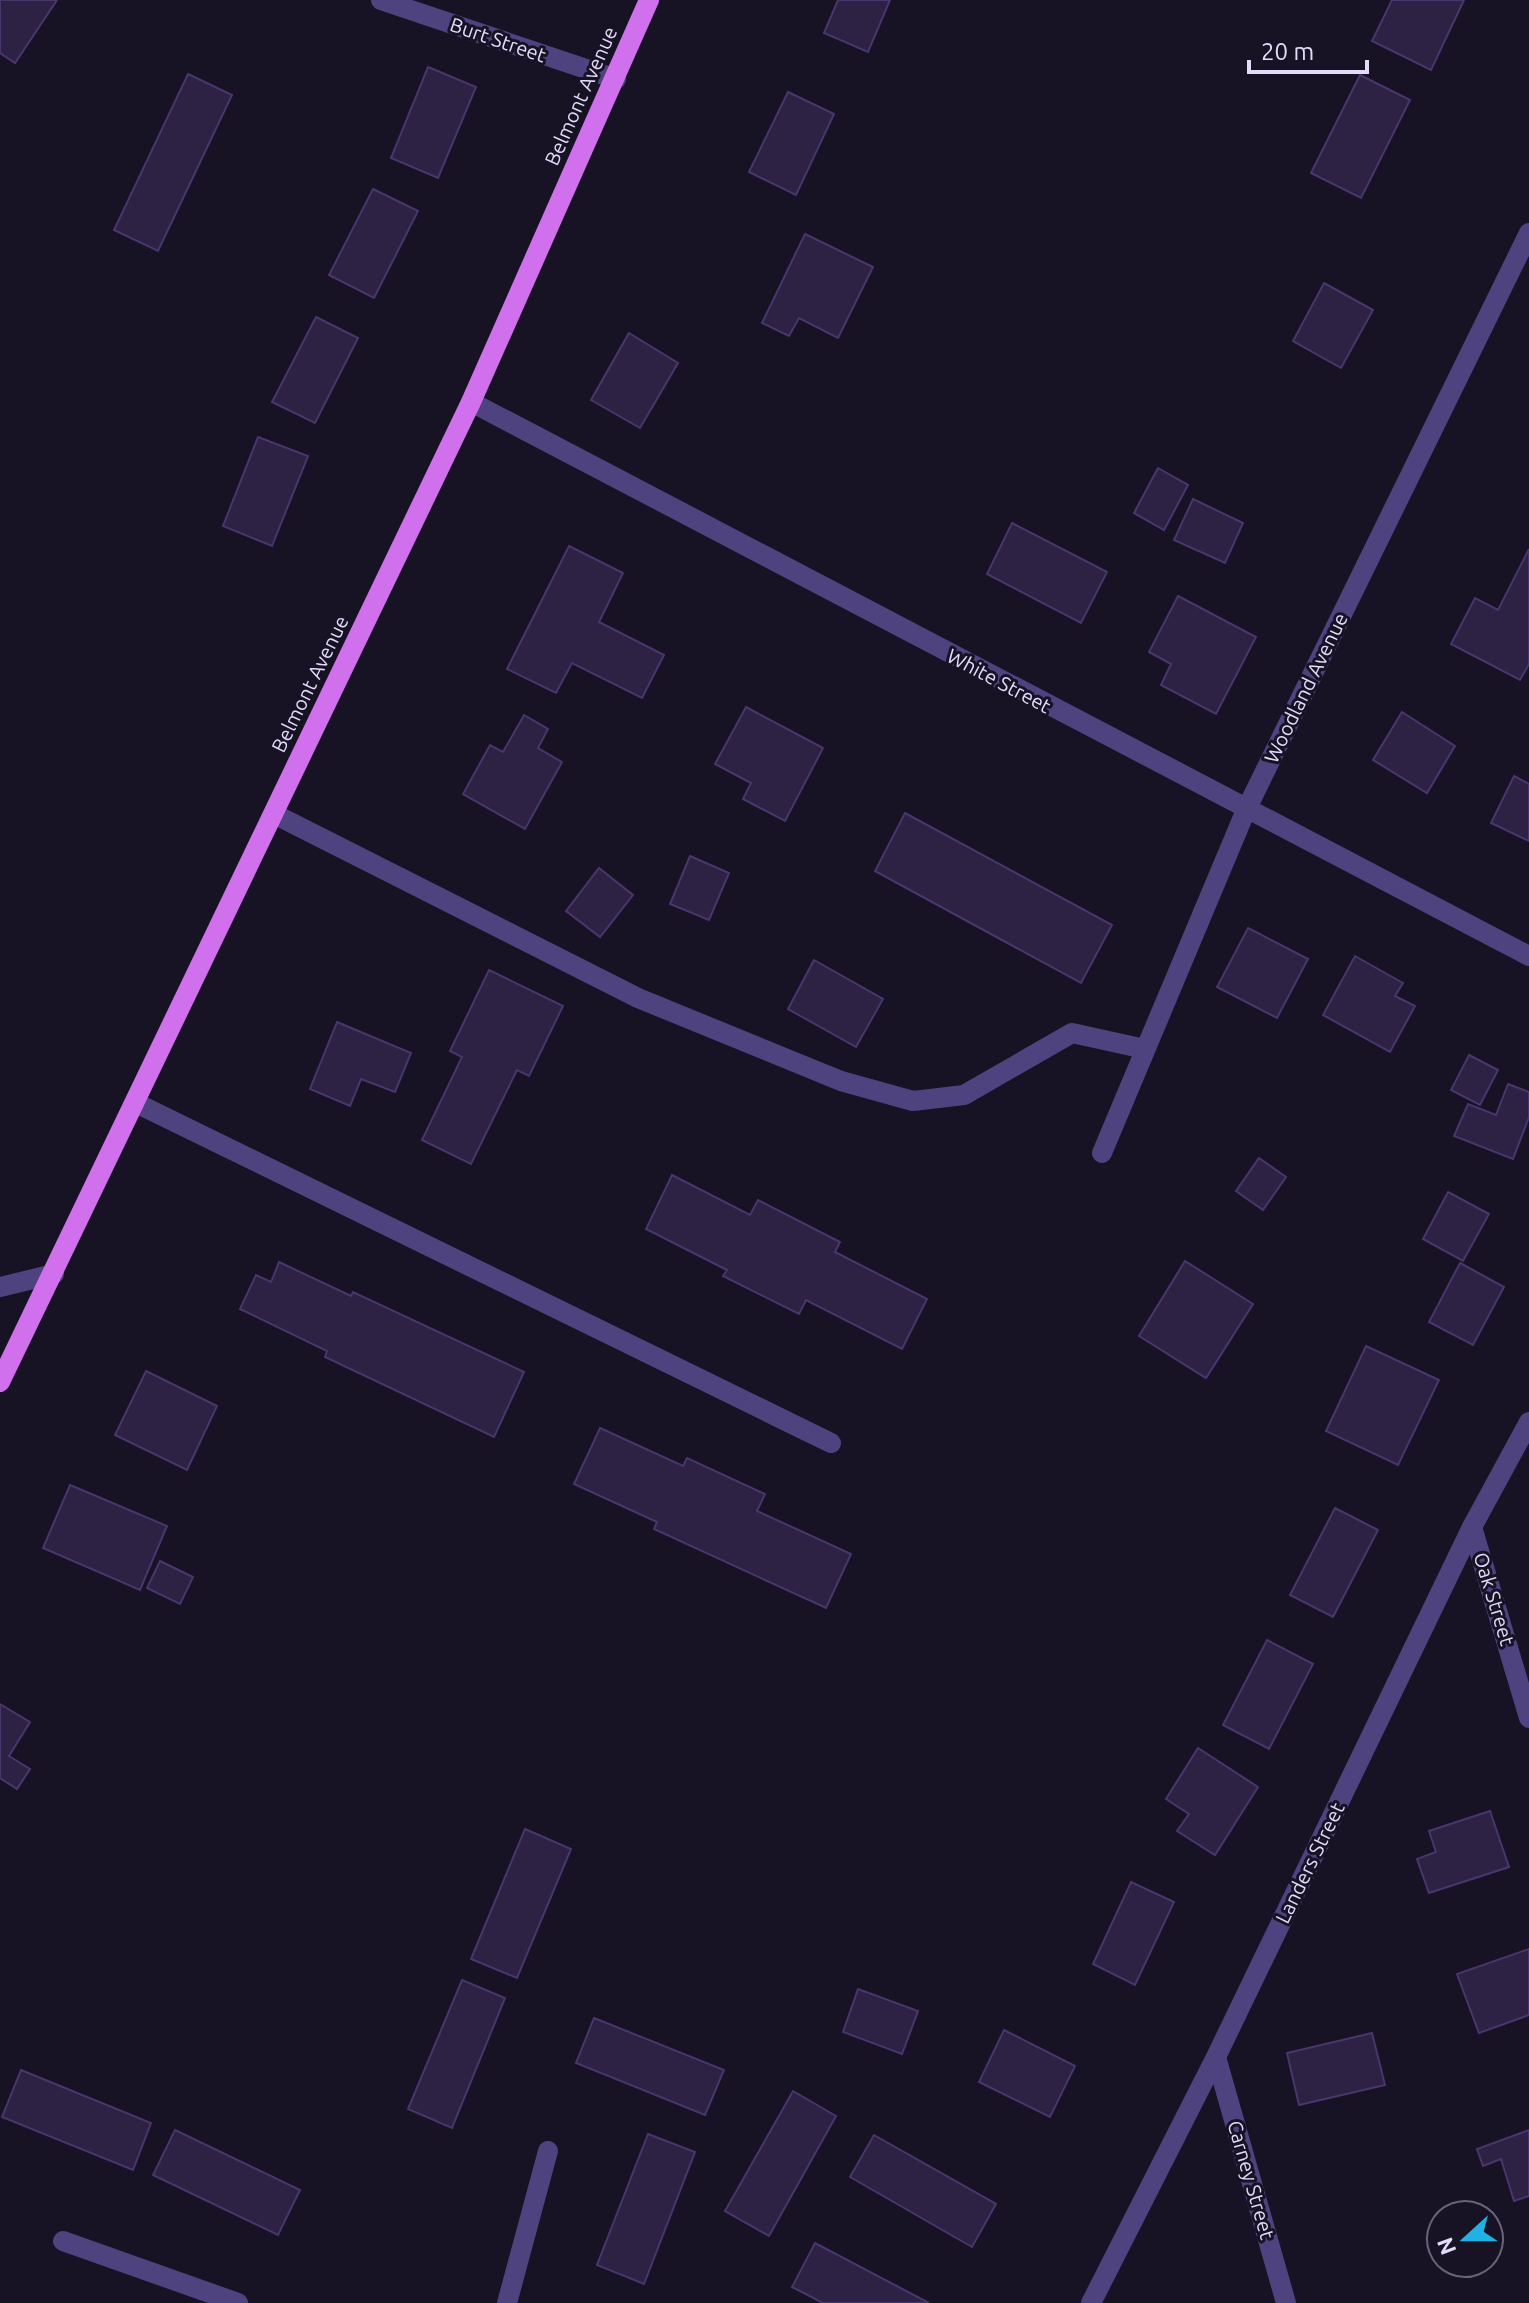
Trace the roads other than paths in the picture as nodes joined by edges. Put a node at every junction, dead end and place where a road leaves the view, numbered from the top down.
1 (381, 0) edge
2 (649, 0) edge
3 (616, 79) junction
4 (1529, 233) edge
5 (471, 402) junction
6 (1246, 810) junction
7 (274, 814) junction
8 (1529, 956) edge
9 (1145, 1049) junction
10 (136, 1103) junction
11 (1102, 1153) dead end
12 (54, 1274) junction
13 (0, 1287) edge
14 (0, 1382) edge
15 (1529, 1422) edge
16 (831, 1443) dead end
17 (1472, 1527) junction
18 (1529, 1718) edge
19 (1216, 2057) junction
20 (548, 2151) dead end
21 (63, 2241) dead end
22 (238, 2303) edge
23 (507, 2303) edge
24 (1091, 2303) edge
25 (1286, 2303) edge

1 - 3 street, Burt Street
2 - 3 main road, Belmont Avenue
3 - 5 main road, Belmont Avenue
4 - 6 street, Woodland Avenue
5 - 6 street, White Street
5 - 7 main road, Belmont Avenue
6 - 8 street, White Street
6 - 9 street, Woodland Avenue
7 - 9 street
7 - 10 main road, Belmont Avenue
9 - 11 street, Woodland Avenue
10 - 12 main road, Belmont Avenue
10 - 16 street
12 - 13 street
12 - 14 main road, Belmont Avenue
15 - 17 street, Landers Street
17 - 18 street, Oak Street
17 - 19 street, Landers Street
19 - 24 street, Landers Street
19 - 25 street, Carney Street
20 - 23 street
21 - 22 street

